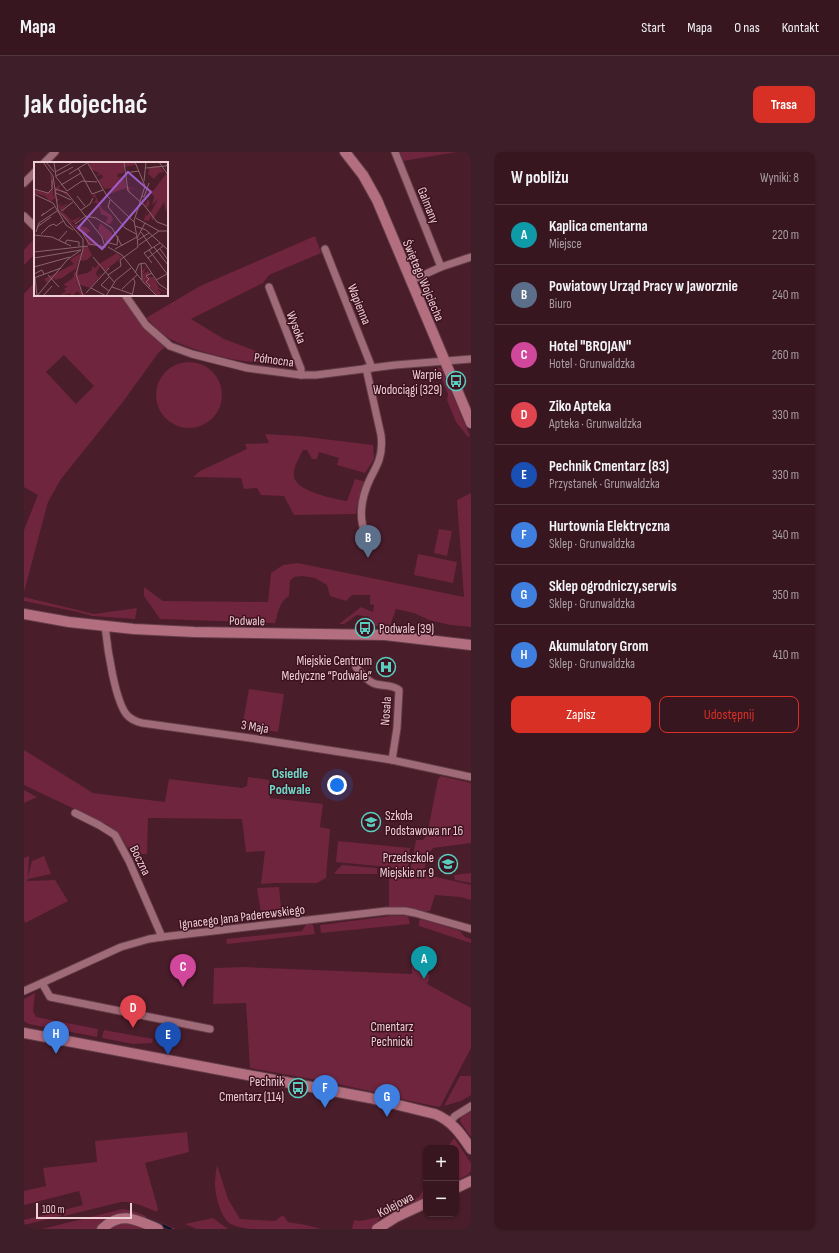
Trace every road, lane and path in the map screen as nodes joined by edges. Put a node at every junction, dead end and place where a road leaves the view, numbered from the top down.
1 (55, 152) edge
2 (345, 152) edge
3 (395, 152) edge
4 (45, 162) edge
5 (34, 173) edge
6 (24, 183) edge
7 (24, 216) edge
8 (34, 226) edge
9 (325, 249) dead end
10 (471, 257) edge
11 (441, 268) junction
12 (410, 281) junction
13 (269, 287) dead end
14 (126, 296) edge
15 (471, 359) edge
16 (445, 361) junction
17 (369, 368) junction
18 (301, 375) junction
19 (471, 422) edge
20 (365, 533) dead end
21 (24, 614) edge
22 (105, 626) junction
23 (471, 646) edge
24 (356, 667) dead end
25 (392, 760) junction
26 (471, 777) edge
27 (75, 813) dead end
28 (471, 929) edge
29 (162, 937) junction
30 (42, 983) junction
31 (24, 991) edge
32 (210, 1028) dead end
33 (24, 1033) edge
34 (471, 1106) edge
35 (450, 1122) junction
36 (471, 1149) edge
37 (471, 1181) edge
38 (459, 1187) edge
39 (423, 1204) edge
40 (103, 1229) edge
41 (158, 1229) edge
42 (377, 1229) edge

1 - 4 street
2 - 12 street, Świętego Wojciecha
3 - 11 street, Galmany
5 - 6 street
7 - 8 street
9 - 17 street, Wapienna
10 - 11 street
11 - 12 street
12 - 16 street, Świętego Wojciecha
13 - 18 street, Wysoka
14 - 18 street, Północna
15 - 16 street, Północna
16 - 17 street, Północna
16 - 19 street, Świętego Wojciecha
17 - 18 street, Północna
17 - 20 street, Wapienna
21 - 22 street, Podwale
22 - 23 street, Podwale
22 - 25 street, 3 Maja
24 - 25 street, Nosala
25 - 26 street, 3 Maja
27 - 29 street, Boczna
28 - 29 street, Ignacego Jana Paderewskiego
29 - 30 street, Ignacego Jana Paderewskiego
30 - 31 street, Ignacego Jana Paderewskiego
30 - 32 street
33 - 35 street
34 - 35 street
35 - 36 street
37 - 38 street
39 - 42 street, Kolejowa
40 - 41 street

